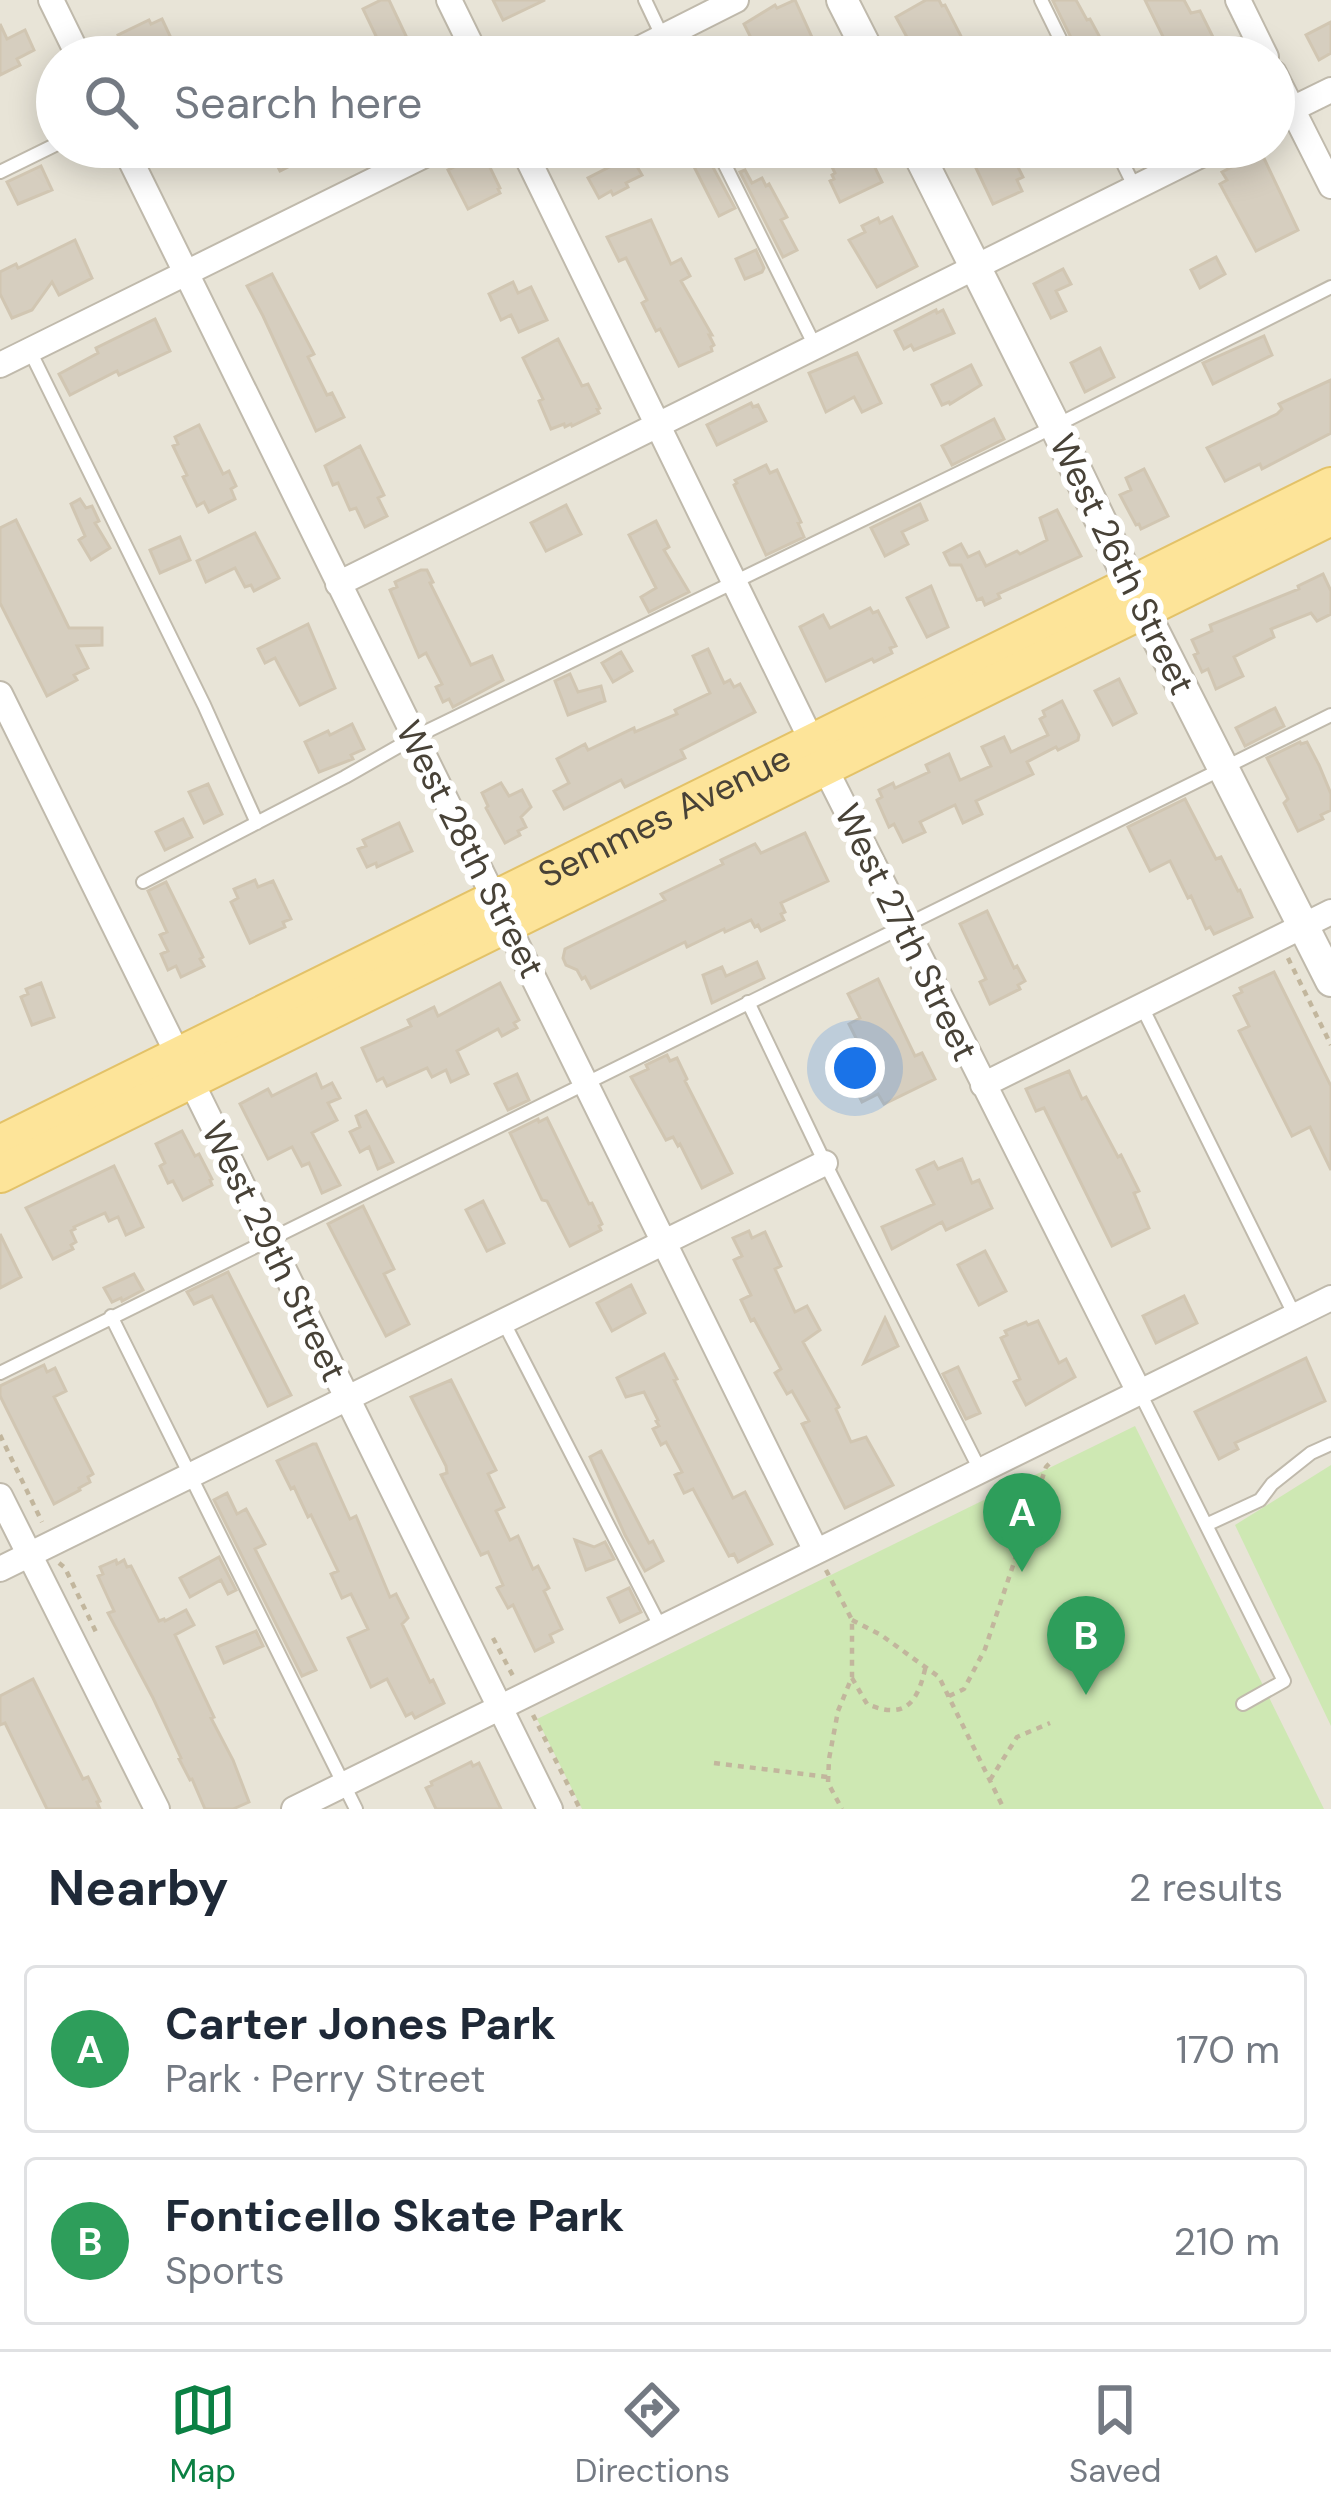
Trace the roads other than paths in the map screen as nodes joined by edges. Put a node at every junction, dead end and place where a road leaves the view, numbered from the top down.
1 (51, 0) edge
2 (448, 0) edge
3 (645, 0) edge
4 (736, 0) edge
5 (842, 0) edge
6 (1040, 0) edge
7 (1238, 0) edge
8 (69, 36) edge
9 (466, 36) edge
10 (662, 36) edge
11 (683, 36) edge
12 (860, 36) edge
13 (1058, 36) edge
14 (1256, 36) edge
15 (1331, 90) edge
16 (1295, 108) edge
17 (1295, 132) edge
18 (36, 154) edge
19 (134, 168) edge
20 (398, 168) edge
21 (532, 168) edge
22 (726, 168) edge
23 (925, 168) edge
24 (1125, 168) edge
25 (1175, 168) edge
26 (0, 172) edge
27 (1331, 186) edge
28 (1135, 188) junction
29 (975, 268) junction
30 (186, 272) junction
31 (1331, 287) edge
32 (815, 347) junction
33 (29, 350) junction
34 (0, 364) edge
35 (659, 426) junction
36 (1055, 426) junction
37 (1331, 486) edge
38 (1331, 517) edge
39 (735, 582) junction
40 (338, 584) junction
41 (1137, 597) junction
42 (0, 694) edge
43 (1331, 715) edge
44 (415, 737) junction
45 (10, 741) edge
46 (819, 755) junction
47 (1224, 770) junction
48 (257, 823) junction
49 (143, 882) dead end
50 (502, 911) junction
51 (904, 927) junction
52 (1307, 929) edge
53 (1331, 981) edge
54 (748, 1002) junction
55 (1142, 1007) junction
56 (186, 1067) junction
57 (587, 1082) junction
58 (983, 1085) junction
59 (0, 1144) edge
60 (825, 1163) junction
61 (0, 1174) edge
62 (268, 1240) junction
63 (663, 1243) junction
64 (1331, 1298) edge
65 (111, 1316) junction
66 (1295, 1316) junction
67 (503, 1321) junction
68 (0, 1373) edge
69 (1139, 1392) junction
70 (346, 1398) junction
71 (1331, 1444) edge
72 (980, 1470) junction
73 (191, 1475) junction
74 (0, 1496) edge
75 (1206, 1525) junction
76 (816, 1551) junction
77 (28, 1555) junction
78 (0, 1569) edge
79 (662, 1629) junction
80 (1243, 1704) dead end
81 (500, 1708) junction
82 (344, 1784) junction
83 (157, 1809) edge
84 (294, 1809) edge
85 (356, 1809) edge
86 (550, 1809) edge

1 - 8 street
2 - 9 street
3 - 10 lane
4 - 11 street
5 - 12 street
6 - 13 lane
7 - 14 street
15 - 16 street
17 - 27 street
18 - 26 lane
19 - 30 street, West 28th Street
20 - 30 street
21 - 35 street, West 27th Street
22 - 32 lane
23 - 29 street, West 26th Street
24 - 28 lane
25 - 28 street
28 - 29 street
29 - 32 street
29 - 36 street, West 26th Street
30 - 33 street
30 - 40 street, West 28th Street
31 - 36 lane
32 - 35 street
33 - 34 street
33 - 48 lane
35 - 39 street, West 27th Street
35 - 40 street
36 - 39 lane
36 - 41 street, West 26th Street
37 - 41 main road, Semmes Avenue
38 - 41 main road, Semmes Avenue
39 - 44 lane
39 - 46 street, West 27th Street
40 - 44 street, West 28th Street
41 - 46 main road, Semmes Avenue
41 - 47 street, West 26th Street
42 - 45 street, West 29th Street
43 - 47 lane
44 - 48 lane
44 - 50 street, West 28th Street
45 - 56 street, West 29th Street
46 - 50 main road, Semmes Avenue
46 - 51 street, West 27th Street
47 - 51 lane
47 - 52 street, West 26th Street
48 - 49 lane
50 - 56 main road, Semmes Avenue
50 - 57 street, West 28th Street
51 - 54 lane
51 - 58 street, West 27th Street
52 - 53 street, West 26th Street
52 - 55 street
54 - 57 lane
54 - 60 lane
55 - 58 street
55 - 66 lane
56 - 59 main road, Semmes Avenue
56 - 61 main road, Semmes Avenue
56 - 62 street, West 29th Street
57 - 62 lane
57 - 63 street, West 28th Street
58 - 69 street, West 27th Street
60 - 63 street
60 - 72 lane
62 - 65 lane
62 - 70 street, West 29th Street
63 - 67 street
63 - 76 street, West 28th Street
64 - 66 street
65 - 68 lane
65 - 73 lane
66 - 69 street
67 - 70 street
67 - 79 lane
69 - 72 street
69 - 75 lane
70 - 73 street
70 - 81 street, West 29th Street
71 - 75 lane
72 - 76 street
73 - 77 street
73 - 82 lane
74 - 77 street
75 - 80 lane
76 - 79 street
77 - 78 street
77 - 83 street
79 - 81 street
81 - 82 street
81 - 86 street, West 29th Street
82 - 84 street
82 - 85 lane

